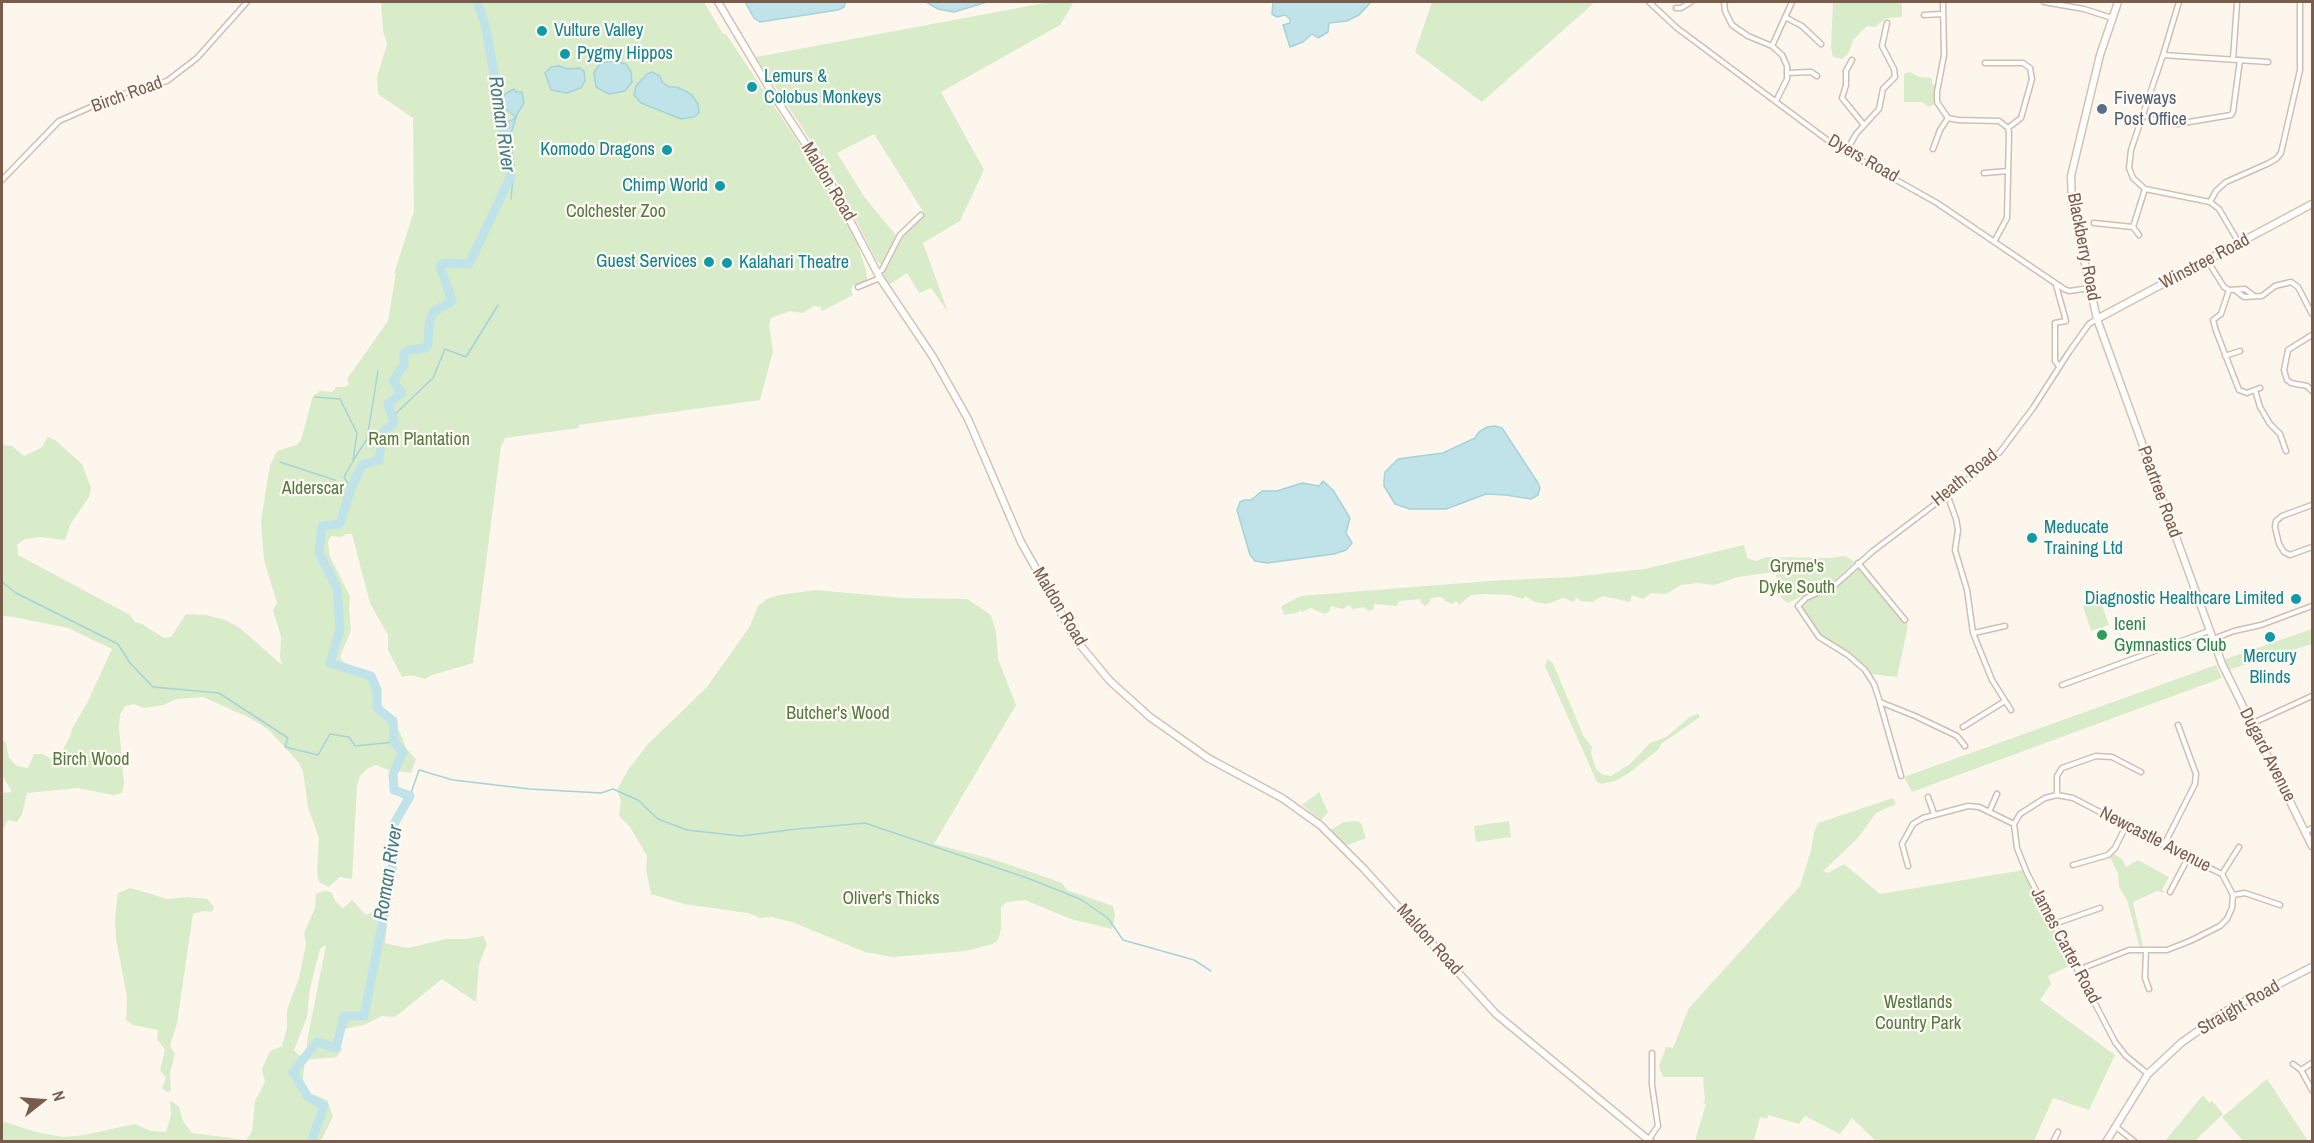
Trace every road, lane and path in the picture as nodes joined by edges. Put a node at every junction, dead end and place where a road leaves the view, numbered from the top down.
1 (248, 2) edge
2 (718, 2) edge
3 (1649, 2) edge
4 (1691, 2) edge
5 (1724, 2) edge
6 (1792, 2) edge
7 (1942, 2) edge
8 (2044, 2) edge
9 (2118, 2) edge
10 (2179, 2) edge
11 (2300, 2) edge
12 (2237, 3) dead end
13 (1676, 8) dead end
14 (1942, 14) junction
15 (1924, 15) dead end
16 (1785, 17) junction
17 (2112, 18) junction
18 (1887, 23) dead end
19 (1821, 44) dead end
20 (1772, 46) junction
21 (2163, 55) junction
22 (2233, 59) junction
23 (1852, 60) dead end
24 (2240, 60) junction
25 (2268, 62) dead end
26 (1984, 63) dead end
27 (1787, 73) junction
28 (1817, 76) dead end
29 (1776, 101) junction
30 (2142, 115) junction
31 (1948, 118) junction
32 (1864, 125) junction
33 (2008, 128) junction
34 (1933, 149) dead end
35 (1846, 152) junction
36 (2008, 171) junction
37 (1984, 173) dead end
38 (2, 180) edge
39 (2145, 189) junction
40 (2210, 202) junction
41 (2313, 204) edge
42 (921, 215) dead end
43 (2094, 223) dead end
44 (2133, 227) junction
45 (2139, 235) dead end
46 (1994, 241) junction
47 (2239, 244) junction
48 (2207, 261) junction
49 (879, 275) junction
50 (2056, 284) junction
51 (858, 287) dead end
52 (2090, 288) junction
53 (2232, 290) junction
54 (2313, 314) edge
55 (2097, 319) junction
56 (2313, 335) edge
57 (2240, 351) dead end
58 (2225, 356) junction
59 (2059, 366) junction
60 (2313, 391) edge
61 (2286, 451) dead end
62 (1947, 494) junction
63 (2313, 505) edge
64 (2313, 547) edge
65 (1858, 563) junction
66 (2313, 606) edge
67 (1905, 620) dead end
68 (2005, 626) dead end
69 (2210, 630) junction
70 (1973, 633) junction
71 (2213, 639) junction
72 (2222, 664) joint
73 (2062, 685) dead end
74 (2313, 696) edge
75 (2005, 701) junction
76 (1880, 702) junction
77 (2011, 710) dead end
78 (2251, 724) junction
79 (2178, 725) dead end
80 (1963, 727) dead end
81 (1965, 746) dead end
82 (2141, 772) dead end
83 (1901, 776) dead end
84 (1997, 794) dead end
85 (2057, 795) junction
86 (1928, 796) dead end
87 (1989, 812) junction
88 (1934, 814) junction
89 (2014, 824) junction
90 (2126, 826) junction
91 (2313, 828) edge
92 (2305, 832) junction
93 (2164, 845) junction
94 (2313, 846) edge
95 (2239, 847) dead end
96 (2188, 858) junction
97 (2073, 865) dead end
98 (1908, 866) dead end
99 (2222, 874) junction
100 (2170, 891) dead end
101 (2233, 895) junction
102 (2280, 905) dead end
103 (2100, 908) dead end
104 (2054, 924) junction
105 (2146, 950) junction
106 (2313, 968) edge
107 (2078, 970) junction
108 (2149, 989) dead end
109 (1652, 1053) dead end
110 (2313, 1063) edge
111 (2293, 1064) dead end
112 (2301, 1070) junction
113 (2148, 1074) junction
114 (2313, 1090) edge
115 (2115, 1126) junction
116 (2058, 1132) dead end
117 (1650, 1140) edge
118 (2053, 1142) edge
119 (2106, 1142) edge
120 (2135, 1142) edge

1 - 38 street, Birch Road
2 - 49 main road, Maldon Road
3 - 29 street, Dyers Road
4 - 13 street
5 - 20 street
6 - 16 street
7 - 14 street
8 - 17 street
9 - 17 main road, Blackberry Road
10 - 21 street
11 - 40 street
12 - 22 street
14 - 15 street
14 - 31 street
16 - 19 street
16 - 20 street
17 - 52 main road, Blackberry Road
18 - 32 street
20 - 27 street
21 - 22 street
21 - 30 street
22 - 24 street
23 - 32 street
24 - 25 street
24 - 30 street
26 - 33 street
27 - 28 street
27 - 29 street
29 - 35 street, Dyers Road
30 - 39 street
31 - 33 street
31 - 34 street
32 - 35 street
33 - 36 street
35 - 46 street, Dyers Road
36 - 37 street
36 - 46 street
39 - 40 street
39 - 44 street
40 - 47 street
41 - 47 main road, Winstree Road
42 - 49 street
43 - 44 street
44 - 45 street
46 - 50 street, Dyers Road
47 - 48 main road, Winstree Road
48 - 53 street
48 - 55 main road, Winstree Road
49 - 51 street
49 - 117 main road, Maldon Road
50 - 52 street, Dyers Road
50 - 59 street
52 - 55 main road, Blackberry Road
53 - 54 street
53 - 58 street
55 - 59 street, Heath Road
55 - 69 main road, Peartree Road
56 - 60 street
57 - 58 street
58 - 61 street
59 - 62 street, Heath Road
62 - 65 street, Heath Road
62 - 70 street
63 - 64 street
65 - 67 street
65 - 76 street, Heath Road
66 - 71 street
68 - 70 street
69 - 71 main road, Peartree Road
69 - 73 street
70 - 75 street
71 - 72 main road, Peartree Road
72 - 78 main road, Dugard Avenue
74 - 78 street
75 - 77 street
75 - 80 street
76 - 81 street
76 - 83 street
78 - 92 main road, Dugard Avenue
79 - 93 street
82 - 85 street
84 - 87 street
85 - 89 street
85 - 90 street, Newcastle Avenue
86 - 88 street
87 - 88 street
87 - 89 street
88 - 98 street
89 - 104 street, James Carter Road
90 - 93 street, Newcastle Avenue
90 - 97 street
91 - 92 street
92 - 94 main road, Dugard Avenue
93 - 96 street, Newcastle Avenue
95 - 99 street
96 - 99 street, Newcastle Avenue
96 - 100 street
99 - 101 street, Newcastle Avenue
101 - 102 street
101 - 105 street
103 - 104 street
104 - 107 street, James Carter Road
105 - 107 street
105 - 108 street
106 - 113 main road, Straight Road
107 - 113 street, James Carter Road
109 - 117 street
110 - 112 street
111 - 112 street
112 - 114 street
113 - 115 main road, Straight Road
115 - 119 main road, Straight Road
115 - 120 street
116 - 118 street

